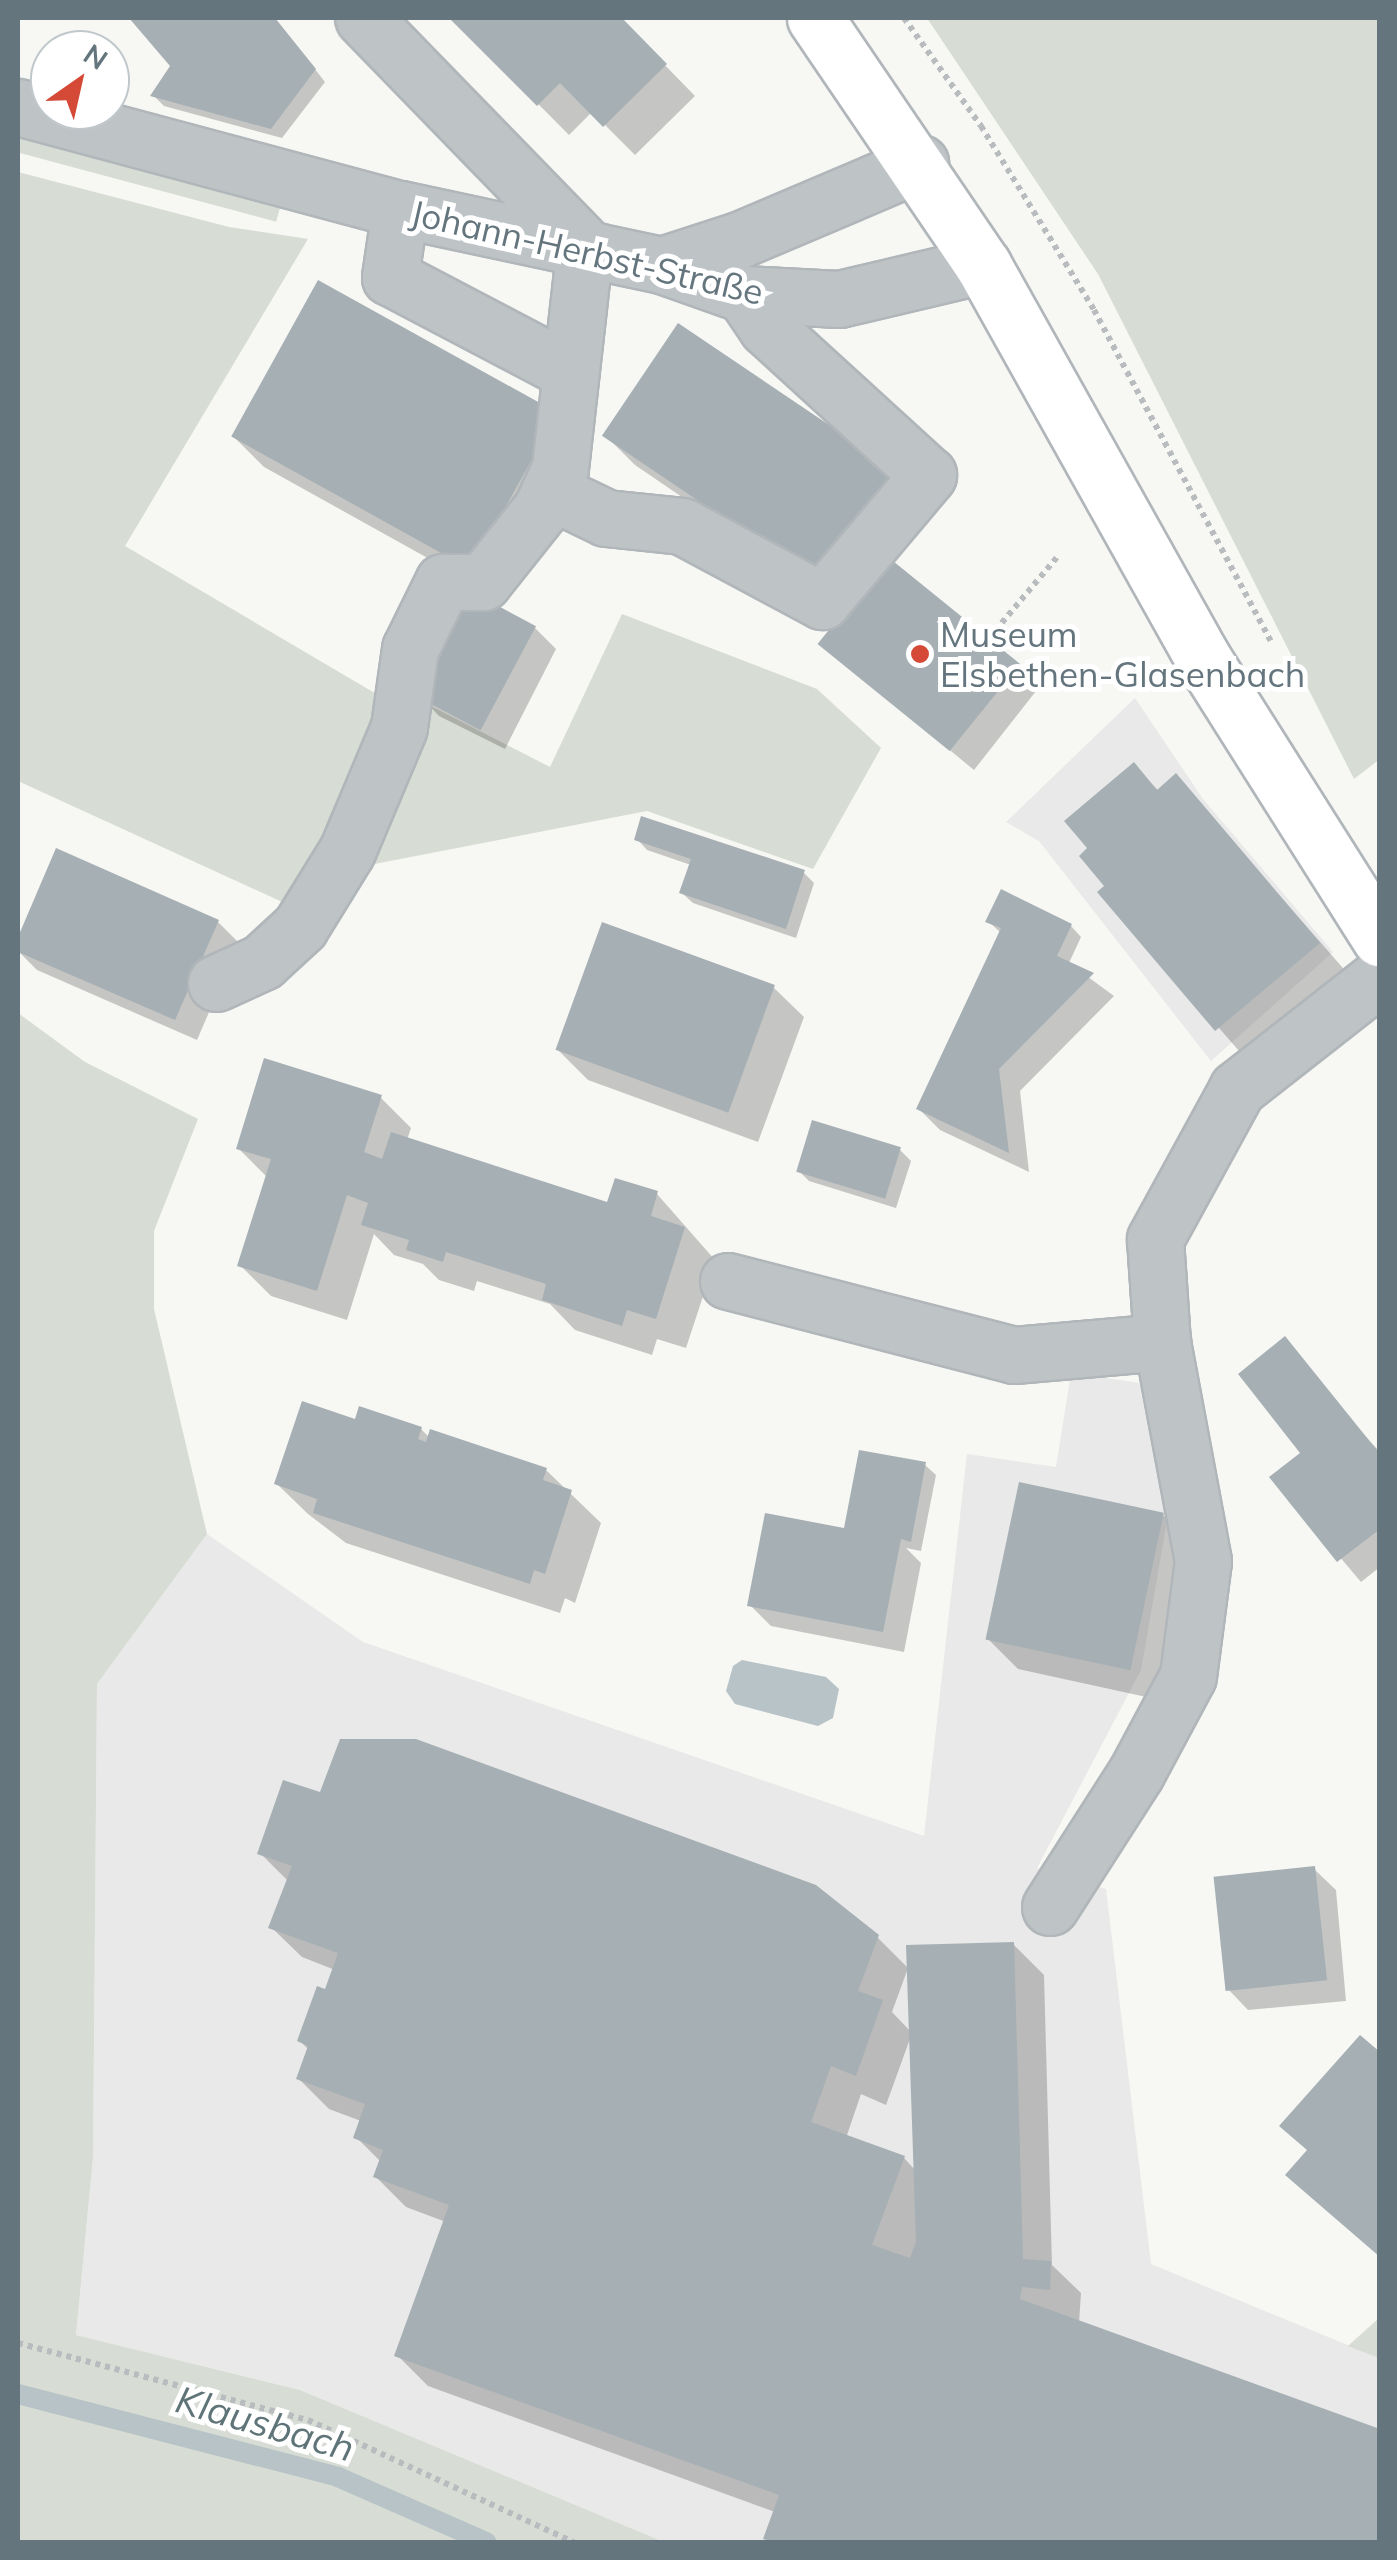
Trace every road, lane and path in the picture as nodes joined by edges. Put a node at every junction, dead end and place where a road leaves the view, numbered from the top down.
1 (363, 18) edge
2 (815, 18) edge
3 (18, 106) edge
4 (920, 163) junction
5 (400, 209) junction
6 (584, 246) junction
7 (662, 265) junction
8 (983, 265) junction
9 (744, 294) junction
10 (572, 372) junction
11 (550, 491) junction
12 (1058, 556) dead end
13 (990, 638) dead end
14 (1380, 939) edge
15 (1380, 977) edge
16 (216, 983) dead end
17 (728, 1280) dead end
18 (1162, 1342) junction
19 (1050, 1907) dead end
20 (18, 2343) edge
21 (573, 2542) edge

1 - 6 street
2 - 4 main road
3 - 5 street, Johann-Herbst-Straße
4 - 7 street
4 - 8 main road
5 - 6 street, Johann-Herbst-Straße
5 - 10 street
6 - 7 street, Johann-Herbst-Straße
6 - 10 street
7 - 9 street, Johann-Herbst-Straße
8 - 9 street, Johann-Herbst-Straße
8 - 14 main road
9 - 11 street
10 - 11 street
11 - 16 street
12 - 13 path
15 - 18 street
17 - 18 street
18 - 19 street
20 - 21 path

